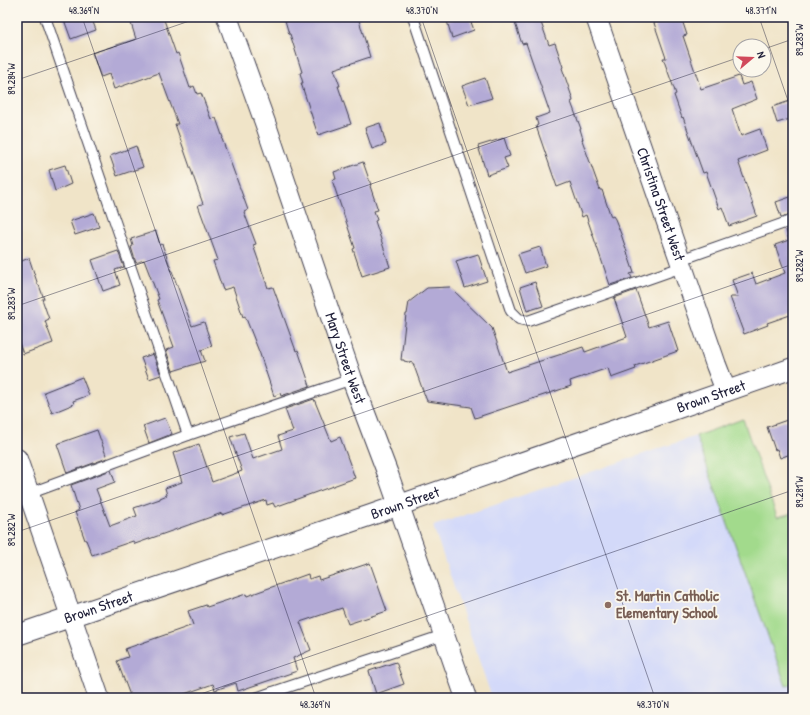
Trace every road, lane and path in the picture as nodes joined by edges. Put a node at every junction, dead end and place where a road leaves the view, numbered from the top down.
1 (45, 17) edge
2 (227, 17) edge
3 (413, 17) edge
4 (596, 17) edge
5 (793, 220) edge
6 (681, 264) junction
7 (793, 368) edge
8 (352, 380) junction
9 (726, 391) junction
10 (188, 435) junction
11 (17, 459) edge
12 (23, 496) edge
13 (399, 505) junction
14 (71, 616) junction
15 (444, 634) junction
16 (17, 635) edge
17 (274, 695) edge
18 (99, 698) edge
19 (256, 698) edge
20 (466, 698) edge

1 - 10 lane
2 - 8 street, Mary Street West
3 - 6 lane
4 - 6 street, Christina Street West
5 - 6 lane
6 - 9 street, Christina Street West
7 - 9 street, Brown Street
8 - 10 lane
8 - 13 street, Mary Street West
9 - 13 street, Brown Street
10 - 12 lane
11 - 12 street
12 - 14 street
13 - 14 street, Brown Street
13 - 15 street, Mary Street West
14 - 16 street, Brown Street
14 - 18 street
15 - 17 lane
15 - 20 street, Mary Street West
17 - 19 lane

